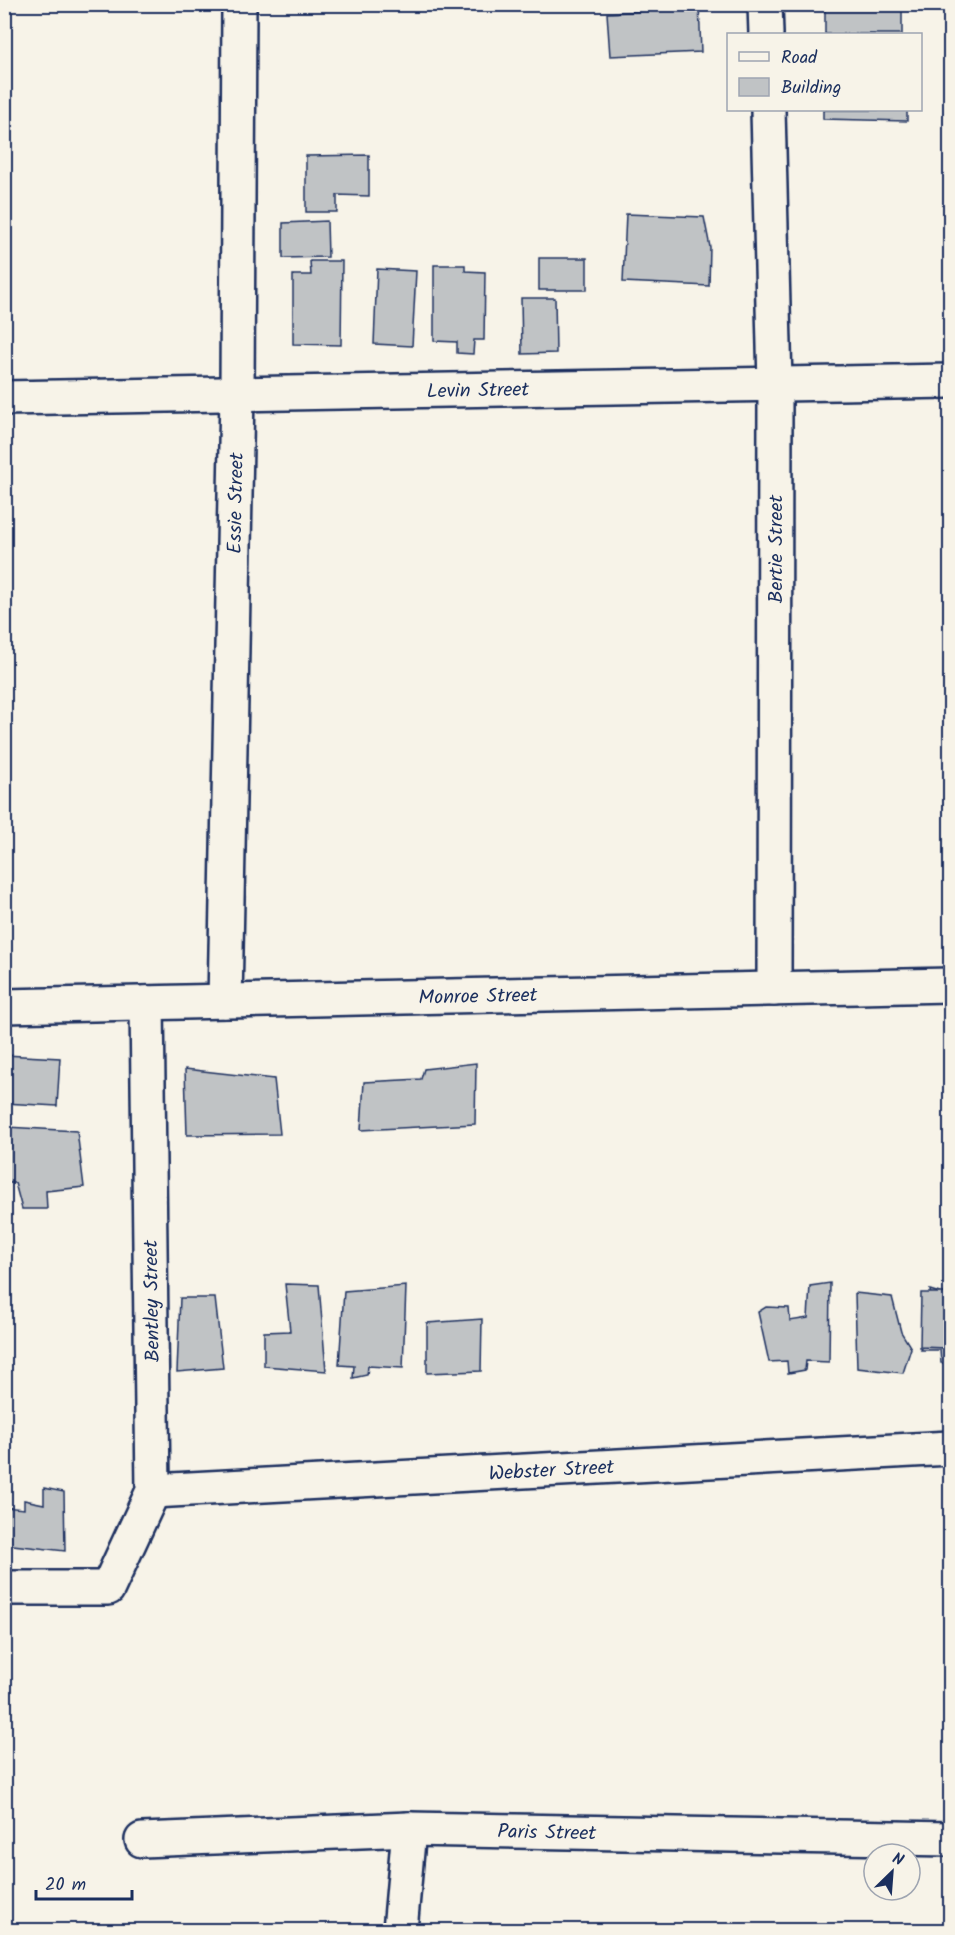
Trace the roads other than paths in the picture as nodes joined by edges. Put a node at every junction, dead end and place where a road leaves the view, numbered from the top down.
1 (238, 4) edge
2 (765, 4) edge
3 (766, 33) edge
4 (768, 111) edge
5 (951, 381) edge
6 (775, 384) junction
7 (237, 394) junction
8 (4, 398) edge
9 (951, 986) edge
10 (774, 989) junction
11 (225, 1001) junction
12 (147, 1003) junction
13 (4, 1006) edge
14 (951, 1448) edge
15 (153, 1491) junction
16 (4, 1588) edge
17 (409, 1829) junction
18 (951, 1839) edge
19 (142, 1840) dead end
20 (400, 1930) edge

1 - 7 street, Essie Street
2 - 3 street
4 - 6 street, Bertie Street
5 - 6 street, Levin Street
6 - 7 street, Levin Street
6 - 10 street, Bertie Street
7 - 8 street, Levin Street
7 - 11 street, Essie Street
9 - 10 street, Monroe Street
10 - 11 street, Monroe Street
11 - 12 street, Monroe Street
12 - 13 street, Monroe Street
12 - 15 street, Bentley Street
14 - 15 street, Webster Street
15 - 16 street, Bentley Street
17 - 18 street, Paris Street
17 - 19 street, Paris Street
17 - 20 street

